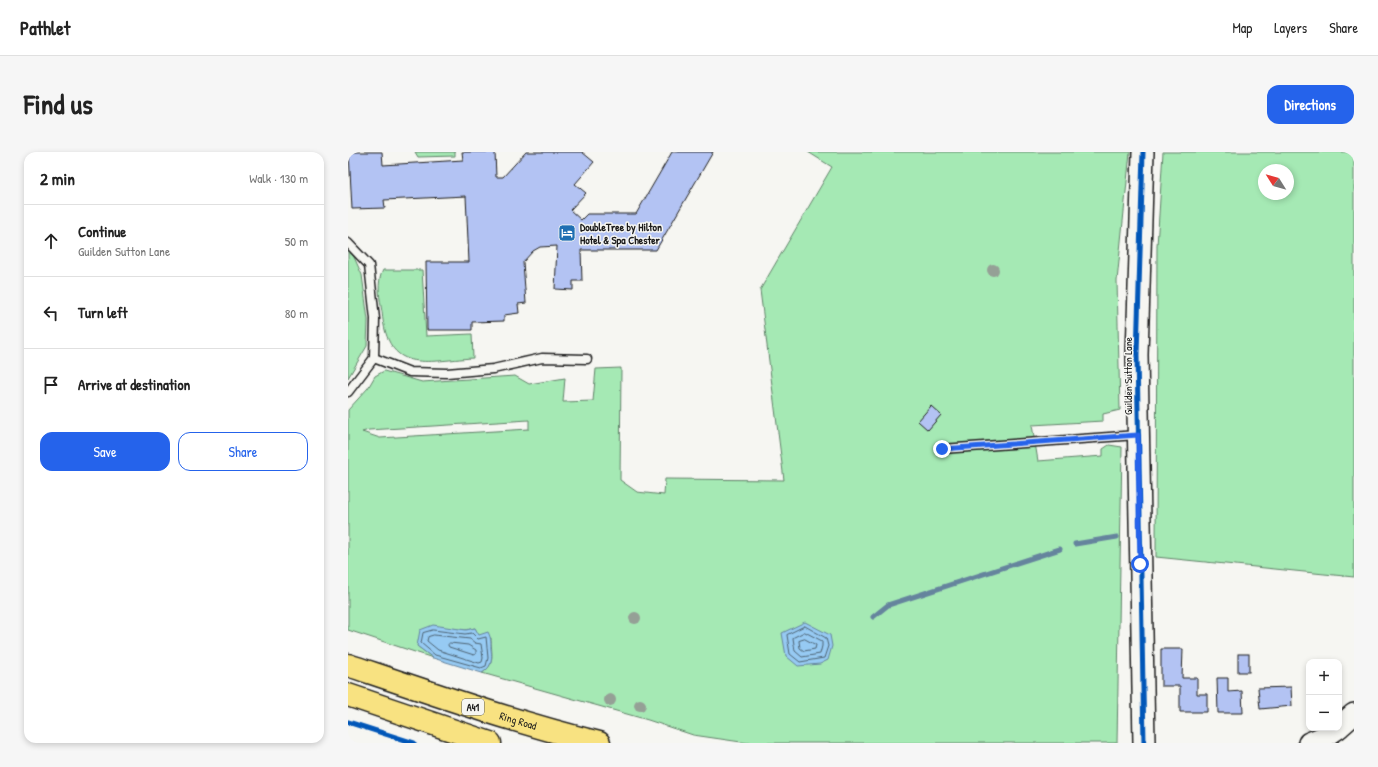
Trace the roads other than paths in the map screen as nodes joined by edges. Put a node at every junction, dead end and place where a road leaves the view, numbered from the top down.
1 (1143, 152) edge
2 (348, 243) edge
3 (374, 358) junction
4 (587, 359) dead end
5 (348, 392) edge
6 (1138, 435) junction
7 (942, 449) dead end
8 (348, 665) edge
9 (348, 695) edge
10 (1354, 714) edge
11 (1342, 725) edge
12 (1334, 731) edge
13 (490, 743) edge
14 (599, 743) edge
15 (1144, 743) edge
16 (1309, 743) edge

1 - 6 street, Guilden Sutton Lane
2 - 3 lane
3 - 4 lane
3 - 5 lane
6 - 7 lane
6 - 15 street, Guilden Sutton Lane
8 - 14 highway, Ring Road / A41
9 - 13 highway
10 - 11 street
12 - 16 street

